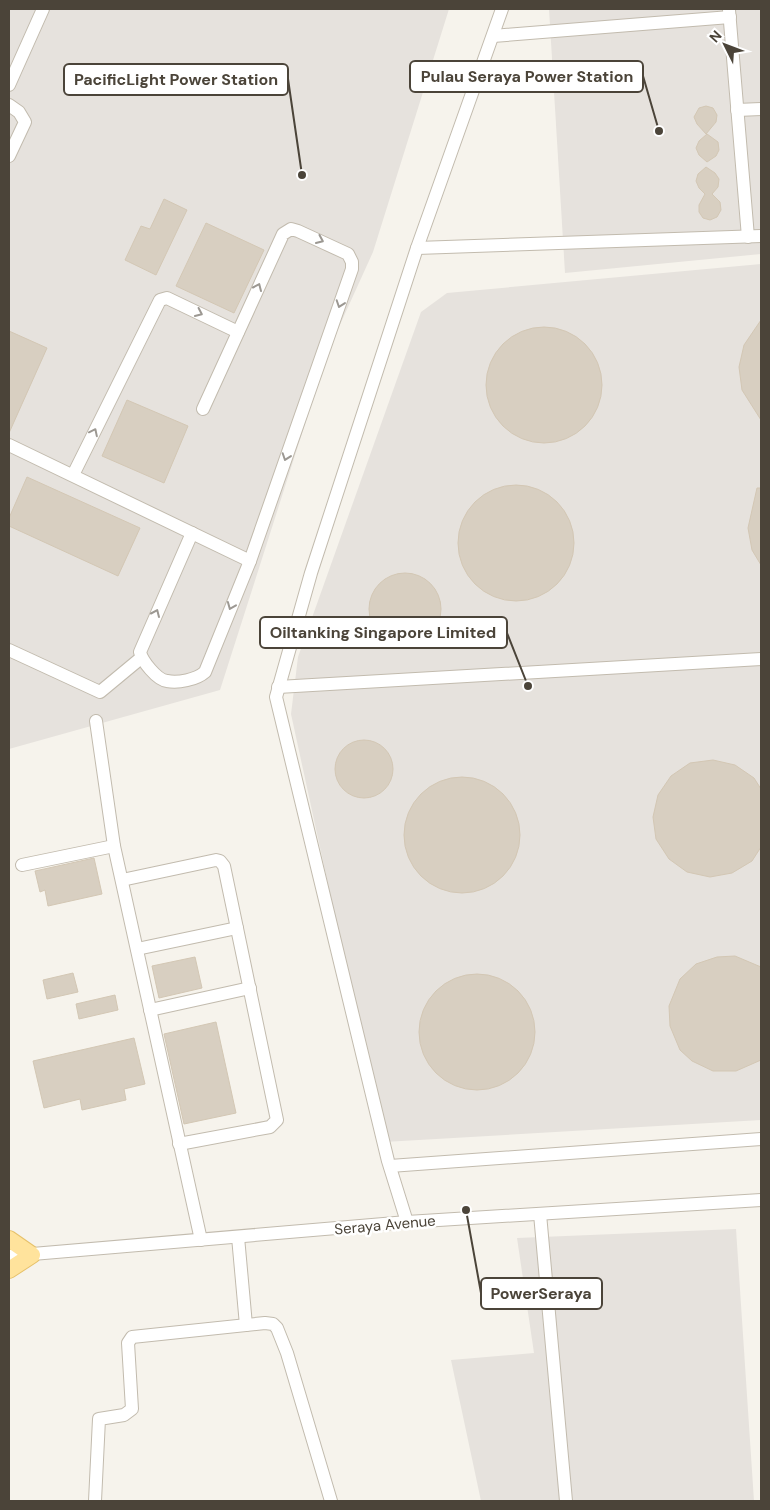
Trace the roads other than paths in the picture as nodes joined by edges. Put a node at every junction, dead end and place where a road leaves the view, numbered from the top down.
1 (43, 9) edge
2 (502, 9) edge
3 (729, 13) edge
4 (492, 36) junction
5 (9, 85) edge
6 (9, 105) edge
7 (761, 108) edge
8 (737, 110) junction
9 (9, 156) edge
10 (761, 236) edge
11 (748, 237) junction
12 (417, 248) junction
13 (238, 332) junction
14 (203, 409) dead end
15 (9, 445) edge
16 (73, 476) junction
17 (192, 533) junction
18 (250, 561) junction
19 (9, 650) edge
20 (141, 658) junction
21 (761, 659) edge
22 (278, 687) junction
23 (96, 721) dead end
24 (114, 846) junction
25 (22, 865) dead end
26 (122, 880) junction
27 (237, 928) junction
28 (137, 949) junction
29 (250, 988) junction
30 (150, 1010) junction
31 (761, 1139) edge
32 (180, 1144) junction
33 (390, 1166) junction
34 (761, 1200) edge
35 (540, 1214) junction
36 (406, 1222) junction
37 (238, 1237) junction
38 (9, 1238) edge
39 (201, 1240) junction
40 (32, 1255) junction
41 (9, 1256) edge
42 (9, 1270) edge
43 (246, 1325) junction
44 (95, 1501) edge
45 (331, 1501) edge
46 (566, 1501) edge

1 - 5 street
2 - 4 street
3 - 4 street
3 - 8 street
4 - 12 street
6 - 9 street
7 - 8 street
8 - 11 street
10 - 11 street
11 - 12 street
12 - 22 street
13 - 14 street
16 -> 13 street
13 -> 18 street
15 - 16 street
16 - 17 street
17 - 18 street
20 -> 17 street
18 -> 20 street
19 - 20 street
21 - 22 street
22 - 33 street
23 - 24 street
24 - 25 street
24 - 26 street
26 - 27 street
26 - 28 street
27 - 28 street
27 - 29 street
28 - 30 street
29 - 30 street
29 - 32 street
30 - 32 street
31 - 33 street
32 - 39 street
33 - 36 street
34 - 35 street, Seraya Avenue
35 - 36 street, Seraya Avenue
35 - 46 street
36 - 37 street, Seraya Avenue
37 - 39 street, Seraya Avenue
37 - 43 street
38 - 40 main road
39 - 40 street, Seraya Avenue
40 - 41 street, Seraya Avenue
40 - 42 main road
43 - 44 street
43 - 45 street

